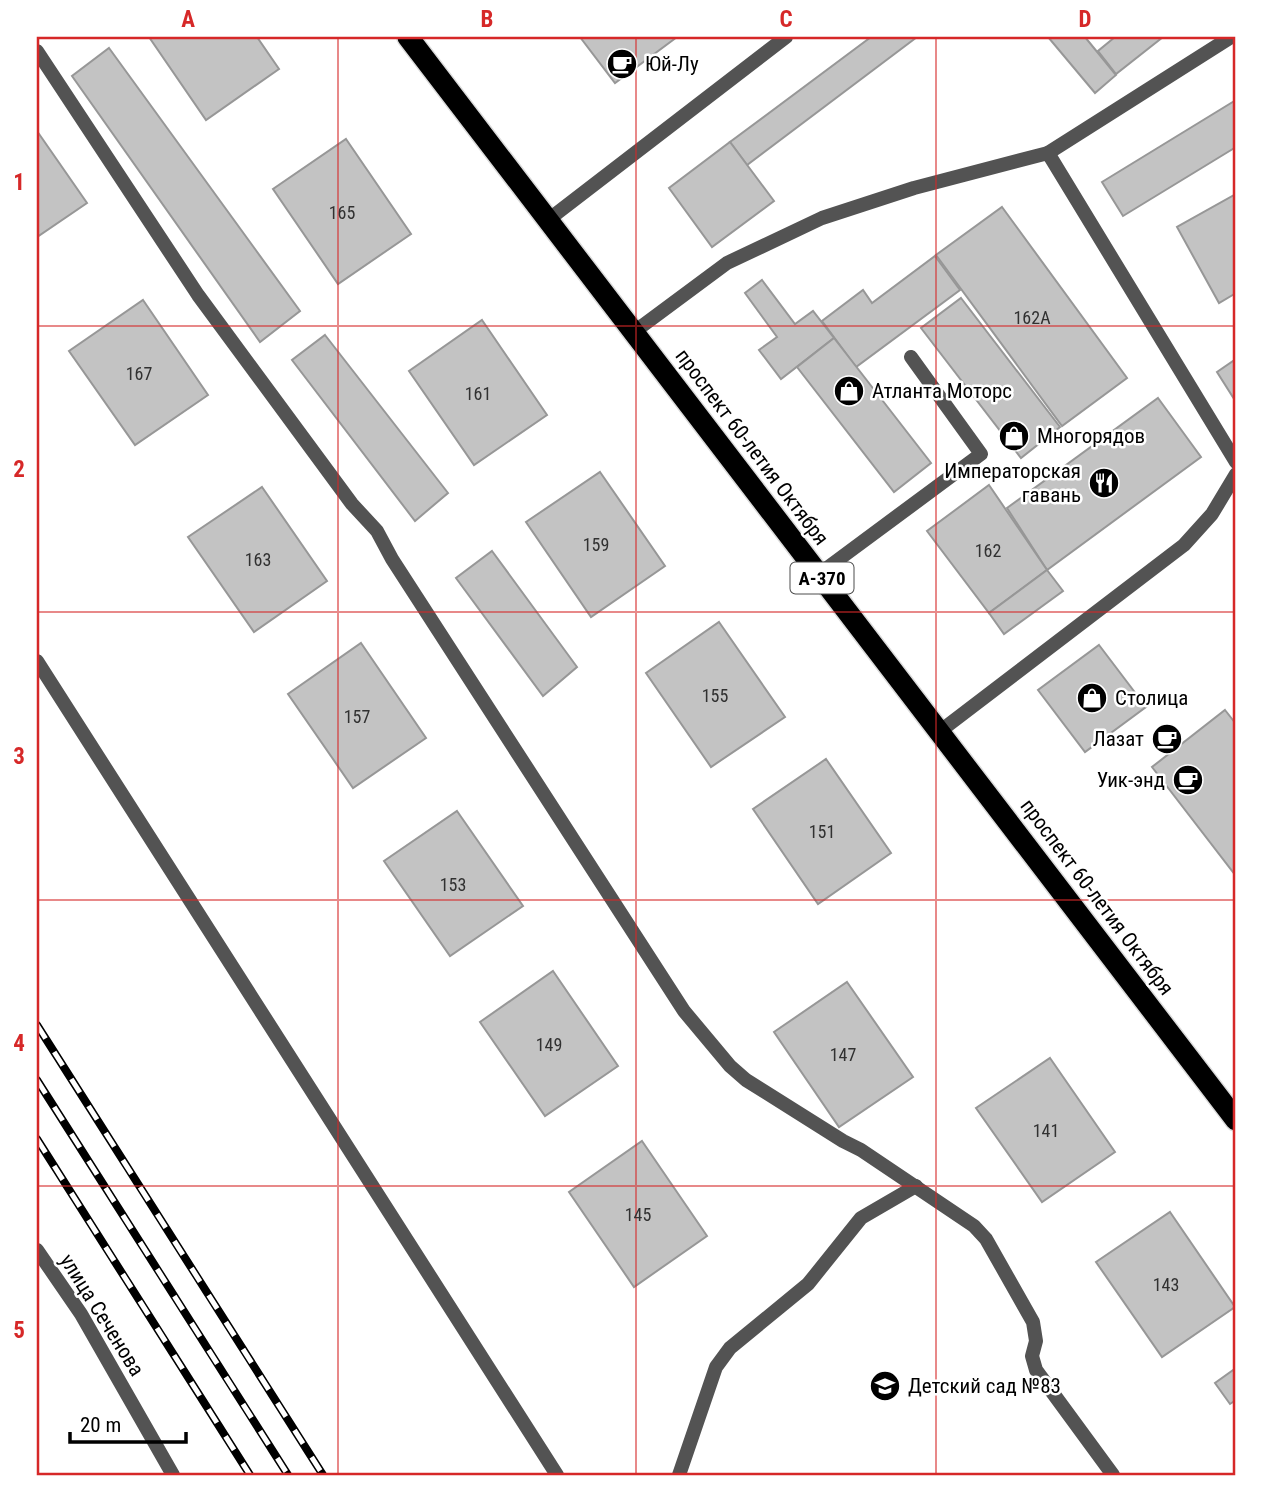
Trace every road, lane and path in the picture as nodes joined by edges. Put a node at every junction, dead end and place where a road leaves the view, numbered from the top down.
1 (408, 37) edge
2 (786, 37) edge
3 (1231, 37) edge
4 (37, 51) edge
5 (1048, 153) junction
6 (548, 220) junction
7 (634, 332) junction
8 (911, 357) dead end
9 (1236, 462) edge
10 (1236, 474) edge
11 (819, 574) junction
12 (37, 661) edge
13 (939, 732) junction
14 (1236, 1120) edge
15 (916, 1186) junction
16 (37, 1250) edge
17 (173, 1475) edge
18 (557, 1475) edge
19 (679, 1475) edge
20 (1113, 1475) edge

1 - 6 highway, проспект 60-летия Октября / А-370
2 - 6 street
3 - 5 street
4 - 15 street
5 - 7 street
5 - 9 street
6 - 7 highway, проспект 60-летия Октября / А-370
7 - 11 highway, проспект 60-летия Октября / А-370
8 - 11 street
10 - 13 street
11 - 13 highway, проспект 60-летия Октября / А-370
12 - 18 street
13 - 14 highway, проспект 60-летия Октября / А-370
15 - 19 street
15 - 20 street
16 - 17 street, улица Сеченова

